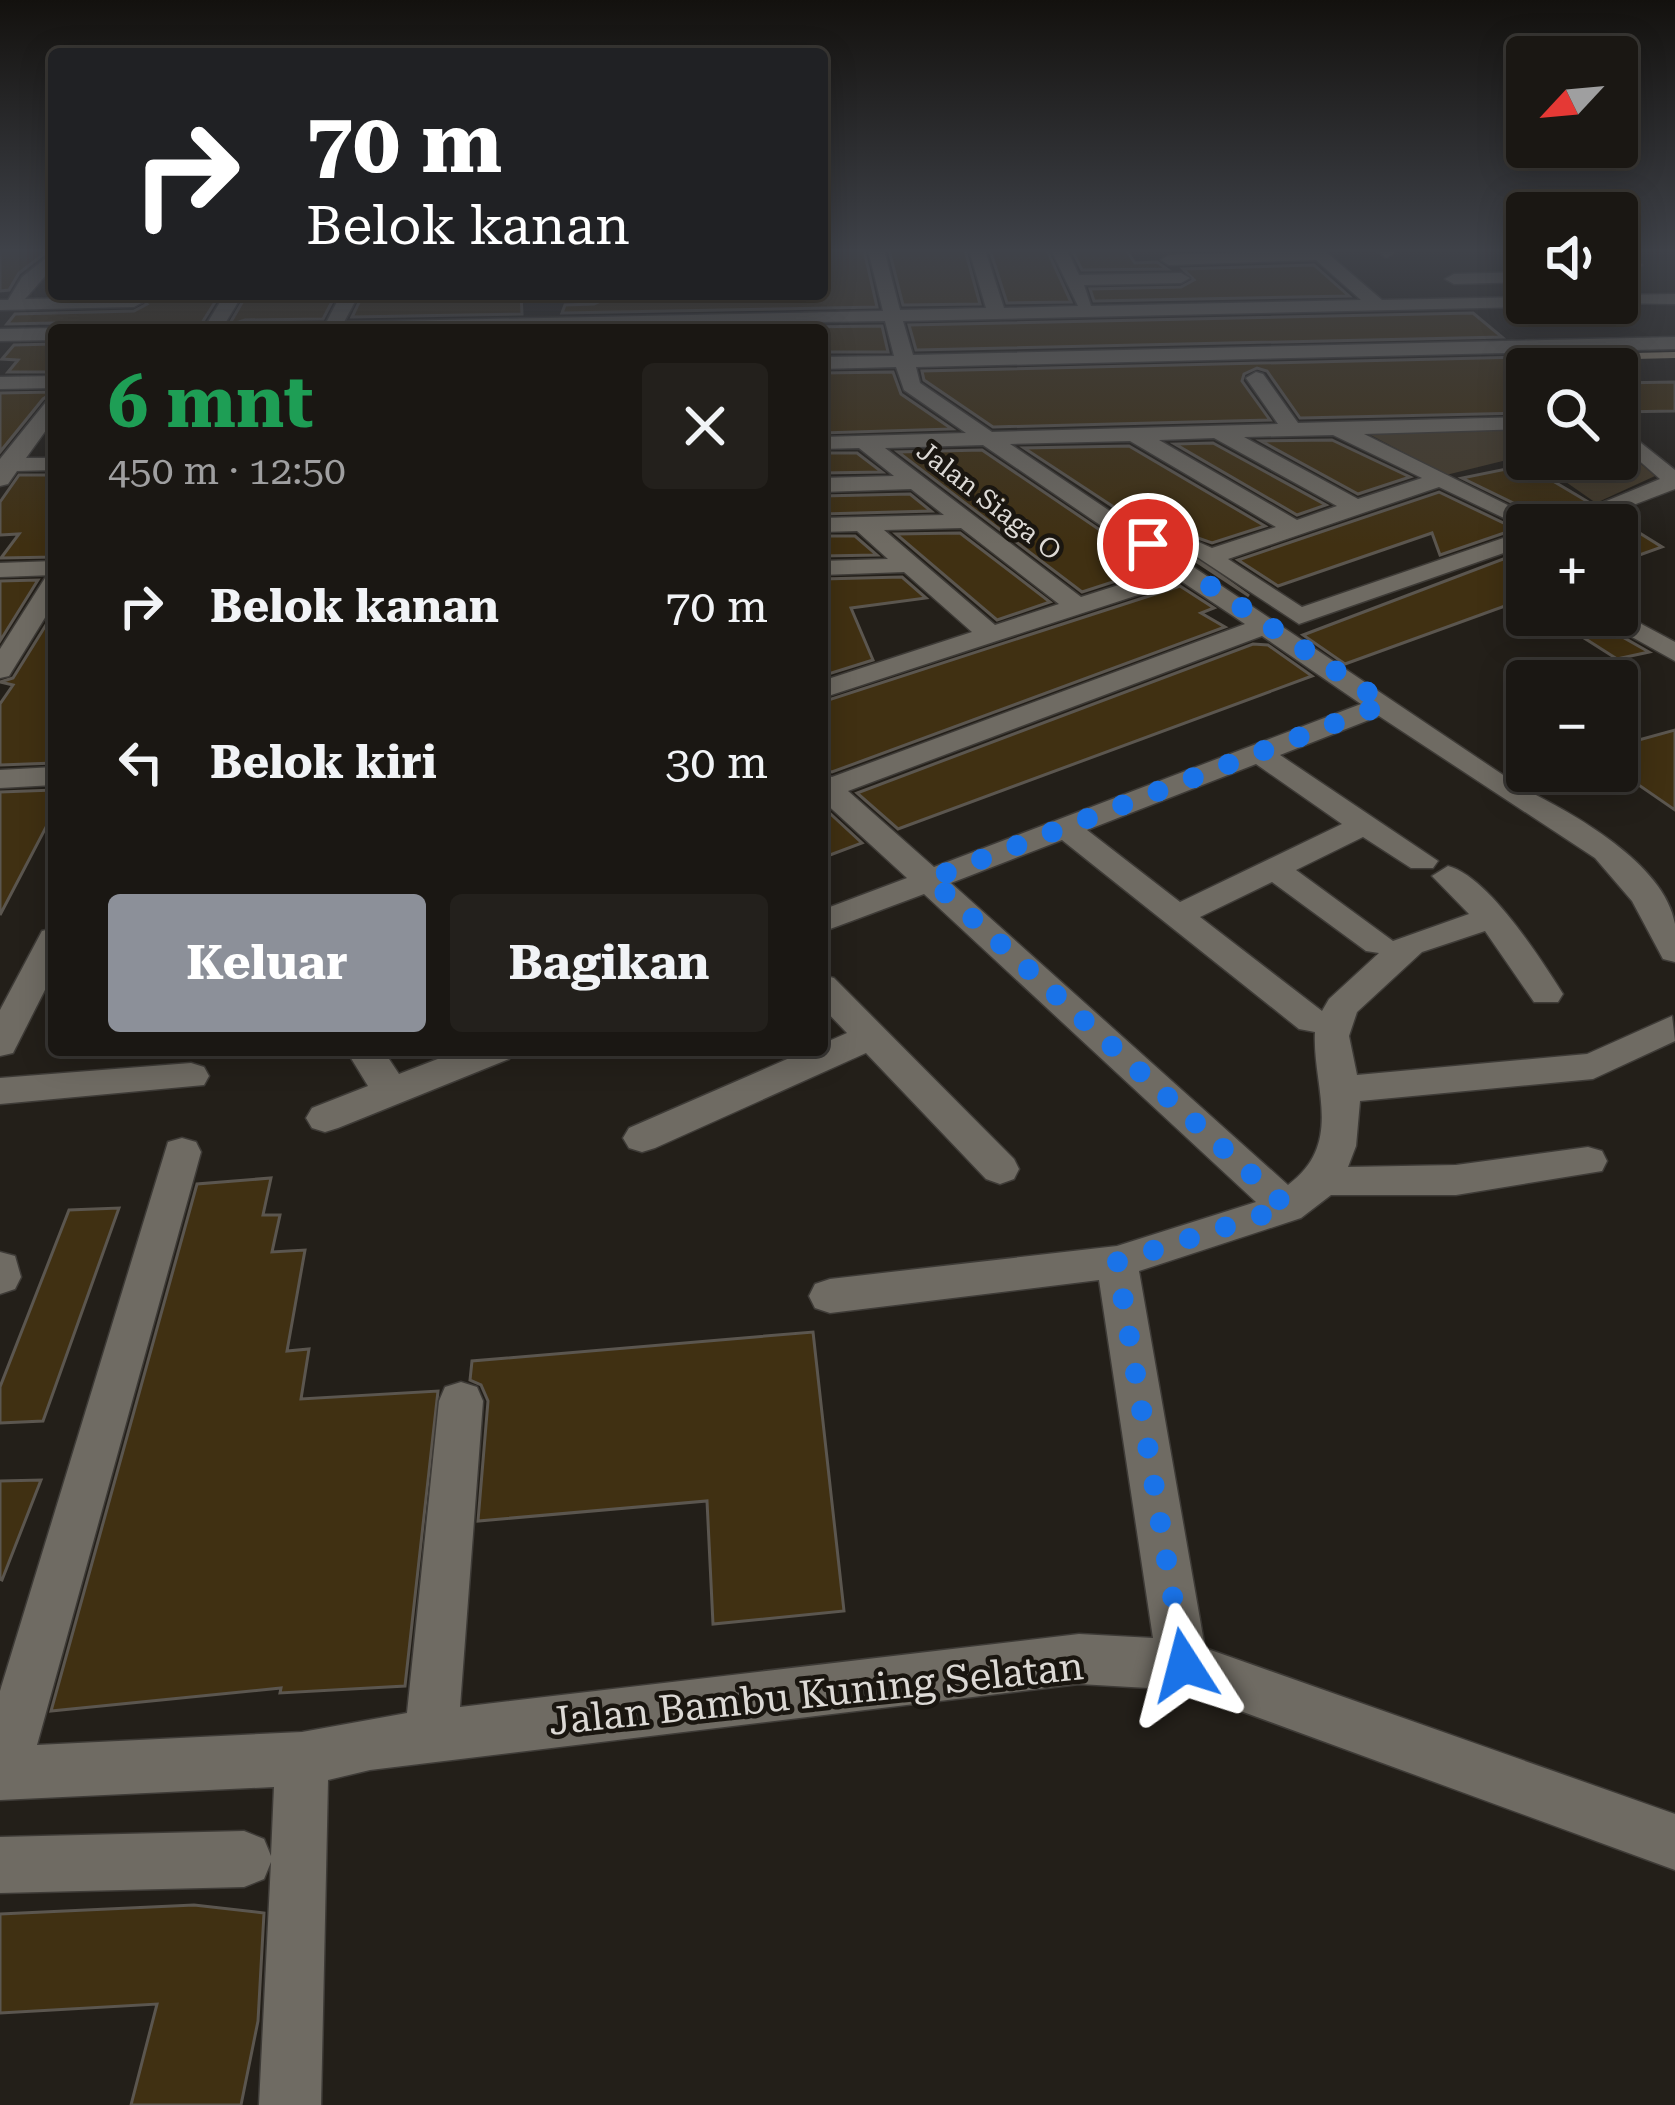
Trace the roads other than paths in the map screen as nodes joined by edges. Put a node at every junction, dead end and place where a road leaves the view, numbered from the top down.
1 (899, 348) edge
2 (1228, 348) edge
3 (1233, 355) junction
4 (1506, 357) edge
5 (828, 364) edge
6 (905, 376) junction
7 (1278, 377) dead end
8 (1233, 378) dead end
9 (1256, 378) junction
10 (48, 382) edge
11 (0, 383) edge
12 (957, 385) dead end
13 (18, 406) dead end
14 (48, 406) edge
15 (48, 414) edge
16 (1506, 424) edge
17 (1336, 428) junction
18 (1293, 430) junction
19 (1219, 432) junction
20 (1136, 435) junction
21 (1025, 436) junction
22 (991, 438) junction
23 (865, 442) junction
24 (828, 443) edge
25 (1638, 448) edge
26 (48, 465) edge
27 (4, 470) edge
28 (1437, 480) junction
29 (1675, 481) edge
30 (913, 482) junction
31 (828, 485) edge
32 (1615, 504) edge
33 (1354, 506) junction
34 (1135, 508) dead end
35 (1506, 511) edge
36 (963, 521) junction
37 (862, 524) junction
38 (828, 525) edge
39 (1293, 527) junction
40 (1172, 532) dead end
41 (1506, 544) edge
42 (1198, 564) junction
43 (910, 565) junction
44 (48, 568) edge
45 (828, 568) edge
46 (0, 570) edge
47 (48, 593) edge
48 (1078, 607) junction
49 (1265, 626) junction
50 (1638, 631) edge
51 (993, 637) junction
52 (1675, 653) edge
53 (0, 670) edge
54 (828, 688) edge
55 (1385, 704) junction
56 (1259, 753) junction
57 (48, 776) edge
58 (0, 778) edge
59 (828, 786) edge
60 (828, 791) edge
61 (1364, 825) junction
62 (1067, 829) junction
63 (1274, 869) junction
64 (930, 879) junction
65 (1177, 916) junction
66 (1492, 918) junction
67 (828, 920) edge
68 (1378, 943) dead end
69 (48, 951) edge
70 (1675, 951) edge
71 (828, 992) edge
72 (1546, 994) dead end
73 (1311, 1021) dead end
74 (1672, 1028) edge
75 (873, 1036) junction
76 (0, 1044) edge
77 (368, 1056) edge
78 (481, 1056) edge
79 (828, 1056) edge
80 (828, 1056) edge
81 (191, 1076) dead end
82 (0, 1090) edge
83 (1342, 1090) junction
84 (391, 1092) junction
85 (325, 1118) dead end
86 (642, 1138) dead end
87 (182, 1151) dead end
88 (1588, 1161) dead end
89 (1000, 1169) dead end
90 (1323, 1180) junction
91 (1287, 1207) junction
92 (1117, 1262) junction
93 (830, 1296) dead end
94 (461, 1401) dead end
95 (1184, 1665) junction
96 (431, 1737) junction
97 (302, 1759) junction
98 (1, 1773) edge
99 (1675, 1842) edge
100 (244, 1859) dead end
101 (0, 1865) edge
102 (290, 2105) edge

1 - 6 street
2 - 3 street
3 - 4 street
3 - 6 street
5 - 6 street
6 - 12 street
6 - 22 street
7 - 9 street
8 - 9 street
9 - 18 street
10 - 11 street
13 - 14 street
15 - 27 street
16 - 17 street
17 - 18 street
17 - 28 street
18 - 19 street
19 - 20 street
19 - 33 street
20 - 21 street
20 - 39 street
21 - 22 street
21 - 34 street
22 - 23 street
22 - 42 street
23 - 24 street
23 - 30 street, Jalan Siaga O
25 - 29 street
26 - 27 street
28 - 33 street
28 - 35 street
29 - 32 street
30 - 31 street
30 - 36 street, Jalan Siaga O
33 - 39 street
36 - 37 street
36 - 48 street, Jalan Siaga O
37 - 38 street
37 - 43 street
39 - 42 street
40 - 42 street
41 - 42 street
42 - 48 street
42 - 49 street
43 - 45 street
43 - 51 street
44 - 46 street
47 - 53 street
48 - 51 street
49 - 55 street
49 - 59 street
50 - 52 street
51 - 54 street
55 - 56 street
55 - 70 street
56 - 61 street
56 - 62 street
57 - 58 street
60 - 64 street
61 - 63 street
61 - 66 street
62 - 64 street
62 - 65 street
63 - 65 street
63 - 68 street
64 - 67 street
64 - 91 street
65 - 73 street
66 - 72 street
66 - 83 street
69 - 76 street
71 - 75 street
74 - 83 street
75 - 80 street
75 - 89 street
77 - 84 street
78 - 84 street
79 - 86 street
81 - 82 street
83 - 90 street
84 - 85 street
87 - 98 street
88 - 90 street
90 - 91 street
91 - 92 street
92 - 93 street
92 - 95 street
94 - 96 street
95 - 96 street, Jalan Bambu Kuning Selatan
95 - 99 street, Jalan Bambu Kuning Selatan
96 - 97 street, Jalan Bambu Kuning Selatan
97 - 98 street, Jalan Bambu Kuning Selatan
97 - 102 street
100 - 101 street

